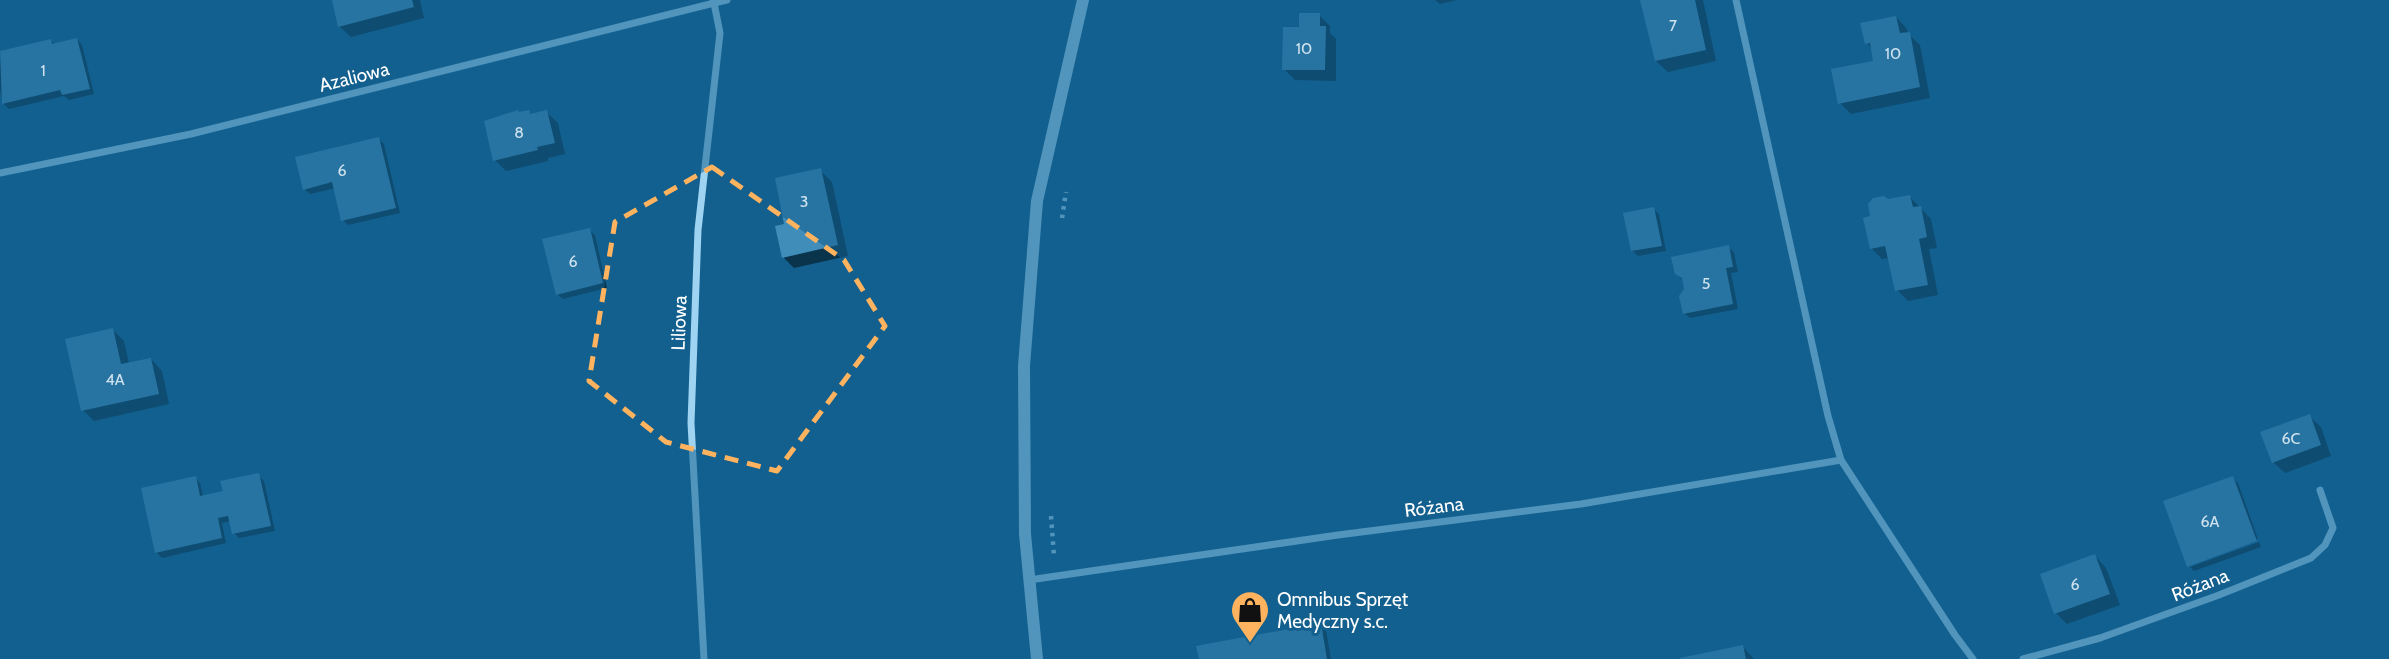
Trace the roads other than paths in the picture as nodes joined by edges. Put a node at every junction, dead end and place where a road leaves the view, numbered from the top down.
1 (727, 0) edge
2 (1083, 0) edge
3 (1736, 0) edge
4 (714, 2) edge
5 (0, 173) edge
6 (1841, 460) junction
7 (2320, 490) dead end
8 (1030, 580) junction
9 (704, 659) edge
10 (1037, 659) edge
11 (1973, 659) edge
12 (2023, 659) edge

1 - 4 street
2 - 8 street
3 - 6 street
4 - 5 street, Azaliowa
4 - 9 street, Liliowa
6 - 8 street, Różana
6 - 11 street
7 - 12 street, Różana
8 - 10 street

